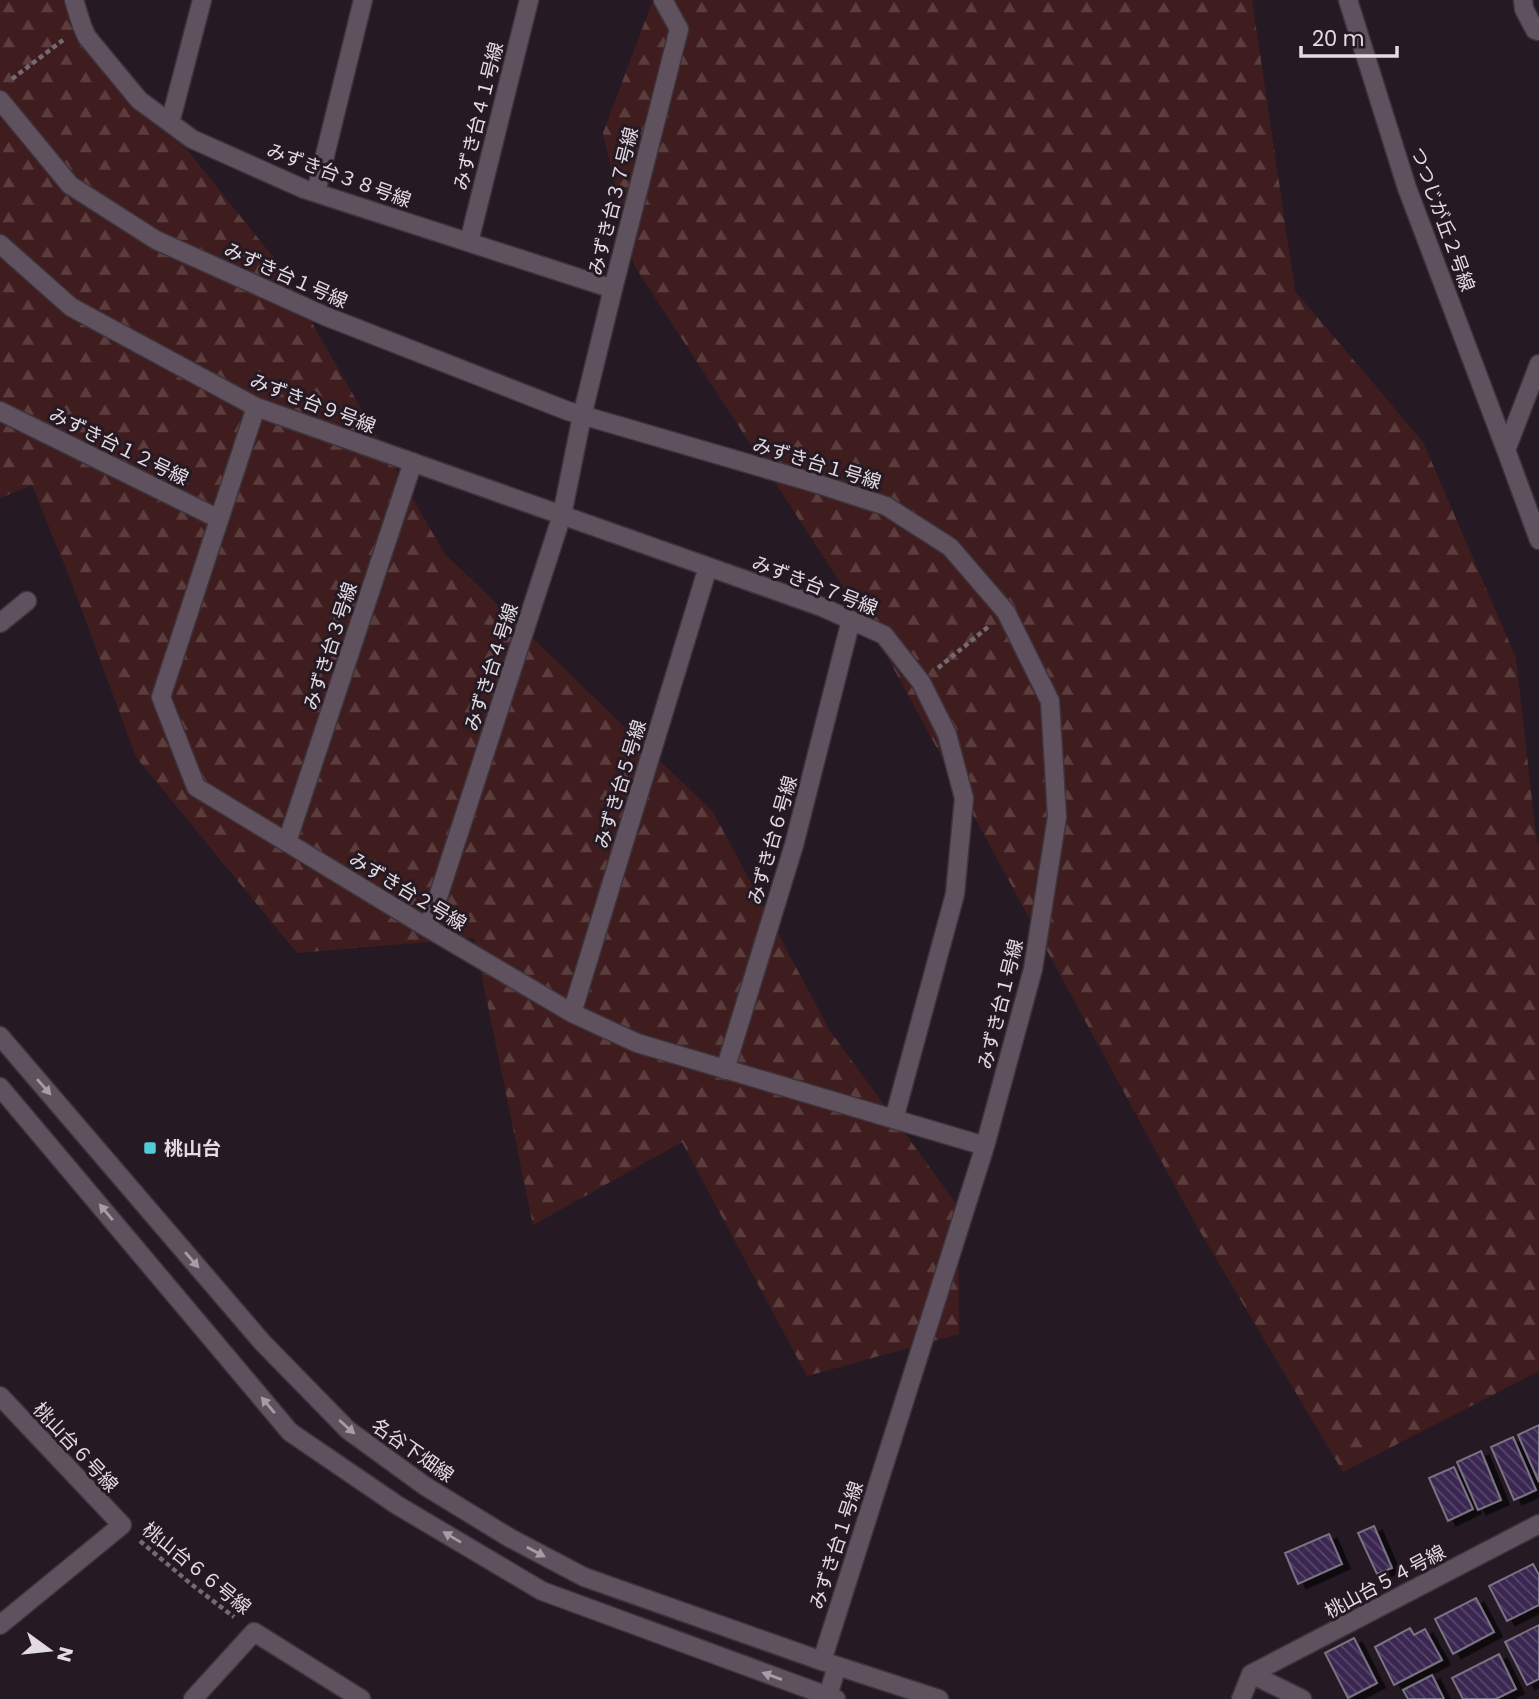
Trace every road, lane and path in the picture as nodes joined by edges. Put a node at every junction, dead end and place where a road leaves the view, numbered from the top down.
1 (74, 0) edge
2 (202, 0) edge
3 (363, 0) edge
4 (529, 0) edge
5 (663, 0) edge
6 (1348, 0) edge
7 (1523, 0) edge
8 (82, 26) junction
9 (1539, 32) edge
10 (10, 81) dead end
11 (0, 100) edge
12 (170, 123) junction
13 (316, 192) junction
14 (469, 242) junction
15 (0, 244) edge
16 (613, 289) junction
17 (1539, 364) edge
18 (256, 407) junction
19 (0, 411) edge
20 (582, 416) junction
21 (1506, 450) junction
22 (413, 462) junction
23 (562, 515) junction
24 (219, 519) junction
25 (1539, 540) edge
26 (708, 567) junction
27 (27, 601) dead end
28 (1006, 612) junction
29 (852, 620) junction
30 (0, 623) edge
31 (921, 682) junction
32 (287, 842) junction
33 (428, 928) junction
34 (572, 1013) junction
35 (0, 1035) edge
36 (725, 1070) junction
37 (0, 1087) edge
38 (894, 1119) junction
39 (985, 1146) junction
40 (3, 1406) edge
41 (1539, 1524) edge
42 (122, 1525) junction
43 (0, 1625) edge
44 (254, 1632) junction
45 (829, 1663) junction
46 (1251, 1674) junction
47 (830, 1698) edge
48 (193, 1699) edge
49 (361, 1699) edge
50 (939, 1699) edge
51 (1241, 1699) edge
52 (1302, 1699) edge

1 - 8 street, みずき台３８号線
2 - 12 street
3 - 13 street
4 - 14 street, みずき台４１号線
5 - 16 street, みずき台３７号線
6 - 21 street, つつじが丘２号線
7 - 9 street
8 - 10 path
8 - 12 street, みずき台３８号線
11 - 20 street, みずき台１号線
12 - 13 street, みずき台３８号線
13 - 14 street, みずき台３８号線
14 - 16 street, みずき台３８号線
15 - 18 street, みずき台９号線
16 - 20 street, みずき台３７号線
17 - 21 street
18 - 22 street, みずき台９号線
18 - 24 street, みずき台２号線
19 - 24 street, みずき台１２号線
20 - 23 street, みずき台４号線
20 - 28 street, みずき台１号線
21 - 25 street, つつじが丘２号線
22 - 23 street, みずき台９号線
22 - 32 street, みずき台３号線
23 - 26 street, みずき台７号線
23 - 33 street, みずき台４号線
24 - 32 street, みずき台２号線
26 - 29 street, みずき台７号線
26 - 34 street, みずき台５号線
27 - 30 street
28 - 31 path
28 - 39 street, みずき台１号線
29 - 31 street, みずき台７号線
29 - 36 street, みずき台６号線
31 - 38 street, みずき台７号線
32 - 33 street, みずき台２号線
33 - 34 street, みずき台２号線
34 - 36 street, みずき台２号線
35 -> 45 street, 名谷下畑線
36 - 38 street, みずき台２号線
47 -> 37 street
38 - 39 street, みずき台２号線
39 - 45 street, みずき台１号線
40 - 42 street, 桃山台６号線
41 - 46 street, 桃山台５４号線
42 - 43 street
42 - 44 path, 桃山台６６号線
44 - 48 street
44 - 49 street
45 - 47 street, みずき台１号線
45 - 50 street, 名谷下畑線
46 - 51 street
46 - 52 street

